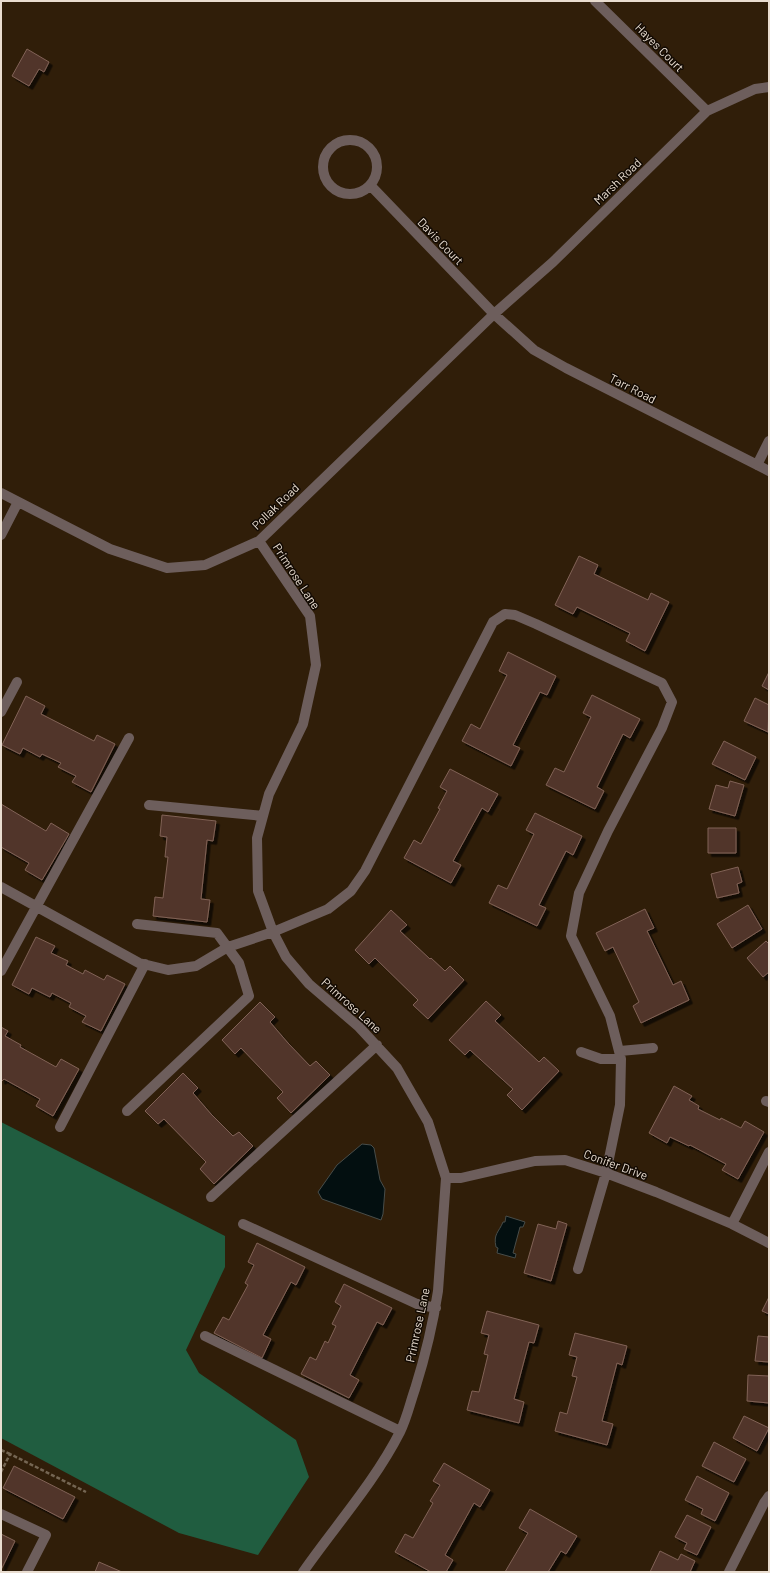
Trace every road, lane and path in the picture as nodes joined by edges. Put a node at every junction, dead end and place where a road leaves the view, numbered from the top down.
1 (595, 1) edge
2 (769, 87) edge
3 (707, 112) junction
4 (370, 185) junction
5 (494, 314) junction
6 (769, 441) edge
7 (757, 465) junction
8 (769, 471) edge
9 (1, 493) edge
10 (18, 502) junction
11 (1, 535) edge
12 (259, 541) junction
13 (17, 682) dead end
14 (1, 712) edge
15 (129, 738) dead end
16 (149, 805) dead end
17 (263, 816) junction
18 (1, 887) edge
19 (36, 907) junction
20 (137, 924) dead end
21 (273, 932) junction
22 (228, 948) junction
23 (145, 964) junction
24 (1, 971) edge
25 (376, 1045) junction
26 (653, 1048) dead end
27 (581, 1052) dead end
28 (621, 1055) junction
29 (127, 1111) dead end
30 (60, 1127) dead end
31 (769, 1152) edge
32 (606, 1173) junction
33 (446, 1178) junction
34 (211, 1197) dead end
35 (243, 1224) dead end
36 (732, 1224) junction
37 (769, 1243) edge
38 (578, 1269) dead end
39 (436, 1308) junction
40 (205, 1336) dead end
41 (400, 1431) junction
42 (1, 1450) edge
43 (10, 1454) junction
44 (1, 1472) edge
45 (86, 1492) dead end
46 (769, 1496) edge
47 (1, 1514) edge
48 (27, 1572) edge
49 (303, 1572) edge
50 (729, 1572) edge

1 - 3 street, Hayes Court
2 - 3 street, Marsh Road
3 - 5 street, Marsh Road
4 - 4 street
4 - 5 street, Davis Court
5 - 7 street, Tarr Road
5 - 12 street, Pollak Road
6 - 7 street
7 - 8 street, Tarr Road
9 - 10 street, Pollak Road
10 - 11 street
10 - 12 street, Pollak Road
12 - 17 street, Primrose Lane
13 - 14 street
15 - 19 street
16 - 17 street
17 - 21 street, Primrose Lane
18 - 19 street
19 - 23 street
19 - 24 street
20 - 22 street
21 - 22 street
21 - 25 street, Primrose Lane
21 - 28 street
22 - 23 street
22 - 29 street
23 - 30 street
25 - 33 street, Primrose Lane
25 - 34 street
26 - 28 street
27 - 28 street
28 - 32 street
31 - 36 street
32 - 33 street, Conifer Drive
32 - 36 street, Conifer Drive
32 - 38 street
33 - 39 street, Primrose Lane
35 - 39 street
36 - 37 street, Conifer Drive
39 - 41 street, Primrose Lane
40 - 41 street
41 - 49 street, Primrose Lane
42 - 43 path
43 - 44 path
43 - 45 path
46 - 50 street
47 - 48 street

